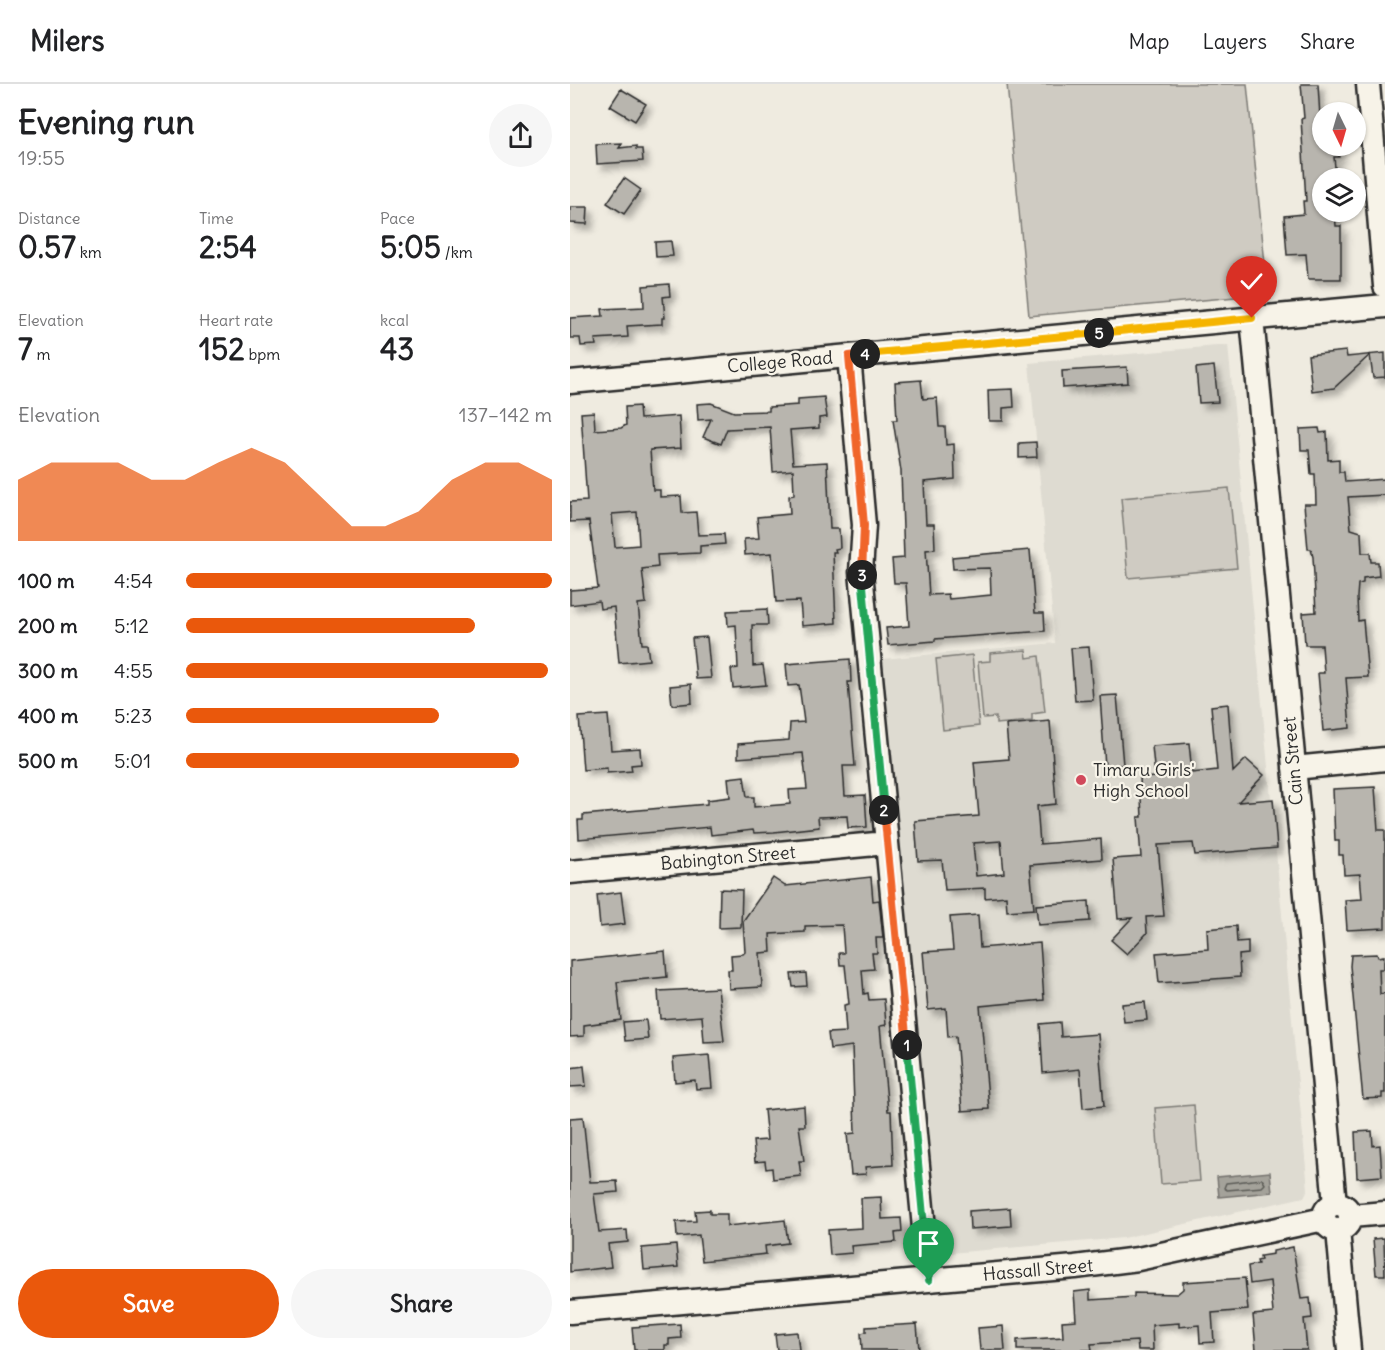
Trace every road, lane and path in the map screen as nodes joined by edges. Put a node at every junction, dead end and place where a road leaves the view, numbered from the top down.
1 (1368, 84) edge
2 (1385, 286) edge
3 (1385, 306) edge
4 (1252, 318) junction
5 (849, 356) junction
6 (570, 381) edge
7 (1385, 759) edge
8 (1294, 768) junction
9 (887, 843) junction
10 (570, 872) edge
11 (1385, 1213) edge
12 (1337, 1217) junction
13 (929, 1280) junction
14 (570, 1312) edge
15 (1349, 1350) edge

1 - 2 street
3 - 4 street, College Road
4 - 5 street, College Road
4 - 8 street, Cain Street
5 - 6 street, College Road
5 - 9 street
7 - 8 street
8 - 12 street, Cain Street
9 - 10 street, Babington Street
9 - 13 street
11 - 12 street, Hassall Street
12 - 13 street, Hassall Street
12 - 15 street, Cain Street
13 - 14 street, Hassall Street

